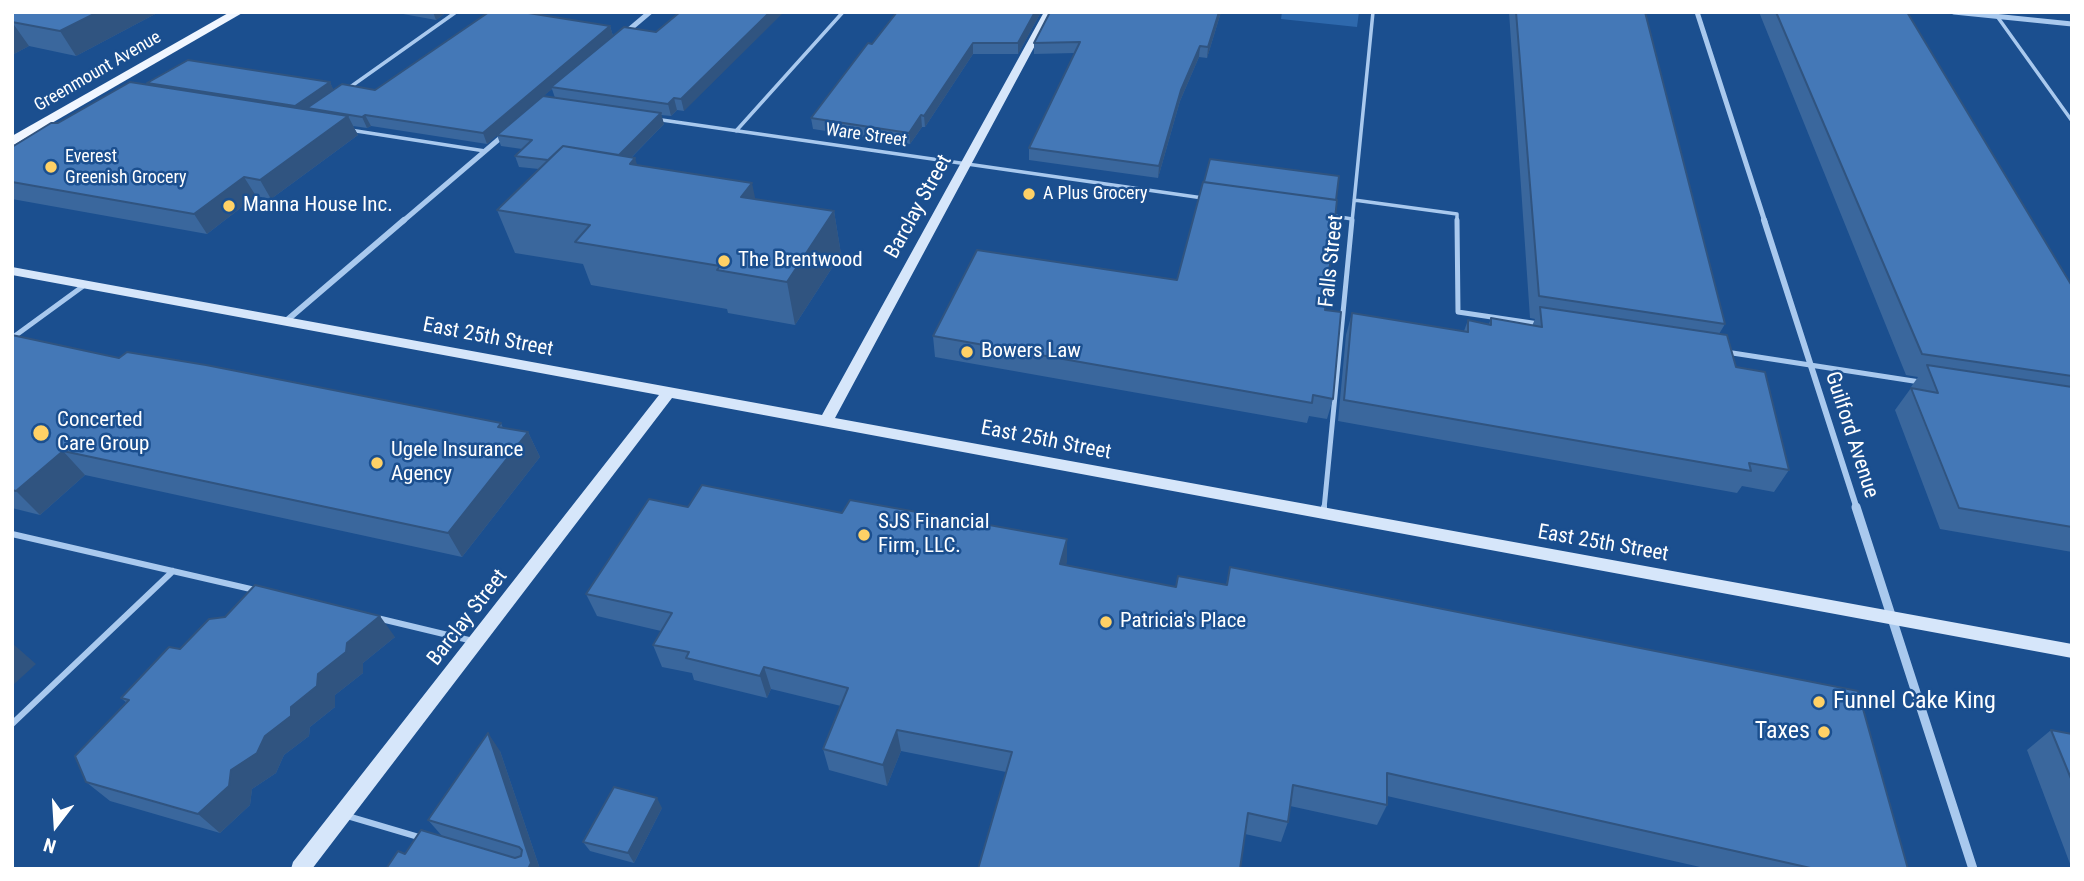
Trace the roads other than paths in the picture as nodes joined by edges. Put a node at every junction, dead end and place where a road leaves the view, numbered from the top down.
1 (239, 12) edge
2 (456, 12) edge
3 (650, 12) edge
4 (844, 12) edge
5 (1049, 12) edge
6 (1373, 12) edge
7 (1697, 12) edge
8 (1954, 12) edge
9 (1995, 14) edge
10 (2072, 24) edge
11 (621, 37) edge
12 (345, 91) edge
13 (646, 117) edge
14 (2072, 121) edge
15 (513, 127) edge
16 (340, 128) edge
17 (736, 131) junction
18 (12, 142) edge
19 (485, 151) junction
20 (966, 165) junction
21 (1214, 200) edge
22 (1354, 200) junction
23 (1325, 215) edge
24 (1352, 219) junction
25 (12, 271) edge
26 (86, 284) junction
27 (286, 321) junction
28 (1541, 324) edge
29 (12, 338) edge
30 (1714, 350) edge
31 (1811, 365) junction
32 (1925, 383) dead end
33 (669, 392) junction
34 (826, 421) junction
35 (1323, 514) junction
36 (12, 534) edge
37 (173, 571) junction
38 (265, 592) edge
39 (371, 617) edge
40 (1893, 619) junction
41 (476, 642) junction
42 (2072, 651) edge
43 (12, 724) edge
44 (342, 815) junction
45 (432, 841) edge
46 (300, 869) edge
47 (1973, 869) edge

1 - 18 main road, Greenmount Avenue
2 - 12 lane
3 - 11 street
4 - 17 lane
5 - 20 main road, Barclay Street
6 - 22 lane, Falls Street
7 - 31 street, Guilford Avenue
8 - 9 street
9 - 10 street
9 - 14 lane
13 - 17 lane, Ware Street
15 - 19 street
16 - 19 lane
17 - 20 lane, Ware Street
19 - 27 street
20 - 21 lane, Ware Street
20 - 34 main road, Barclay Street
22 - 24 lane, Falls Street
22 - 28 lane
23 - 24 lane
24 - 35 lane, Falls Street
25 - 26 main road, East 25th Street
26 - 27 main road, East 25th Street
26 - 29 lane
27 - 33 main road, East 25th Street
30 - 31 lane
31 - 32 lane
31 - 40 street, Guilford Avenue
33 - 34 main road, East 25th Street
33 - 41 main road, Barclay Street
34 - 35 main road, East 25th Street
35 - 40 main road, East 25th Street
36 - 37 lane
37 - 38 lane
37 - 43 lane
39 - 41 lane
40 - 42 main road, East 25th Street
40 - 47 street, Guilford Avenue
41 - 44 main road, Barclay Street
44 - 45 lane
44 - 46 main road, Barclay Street

